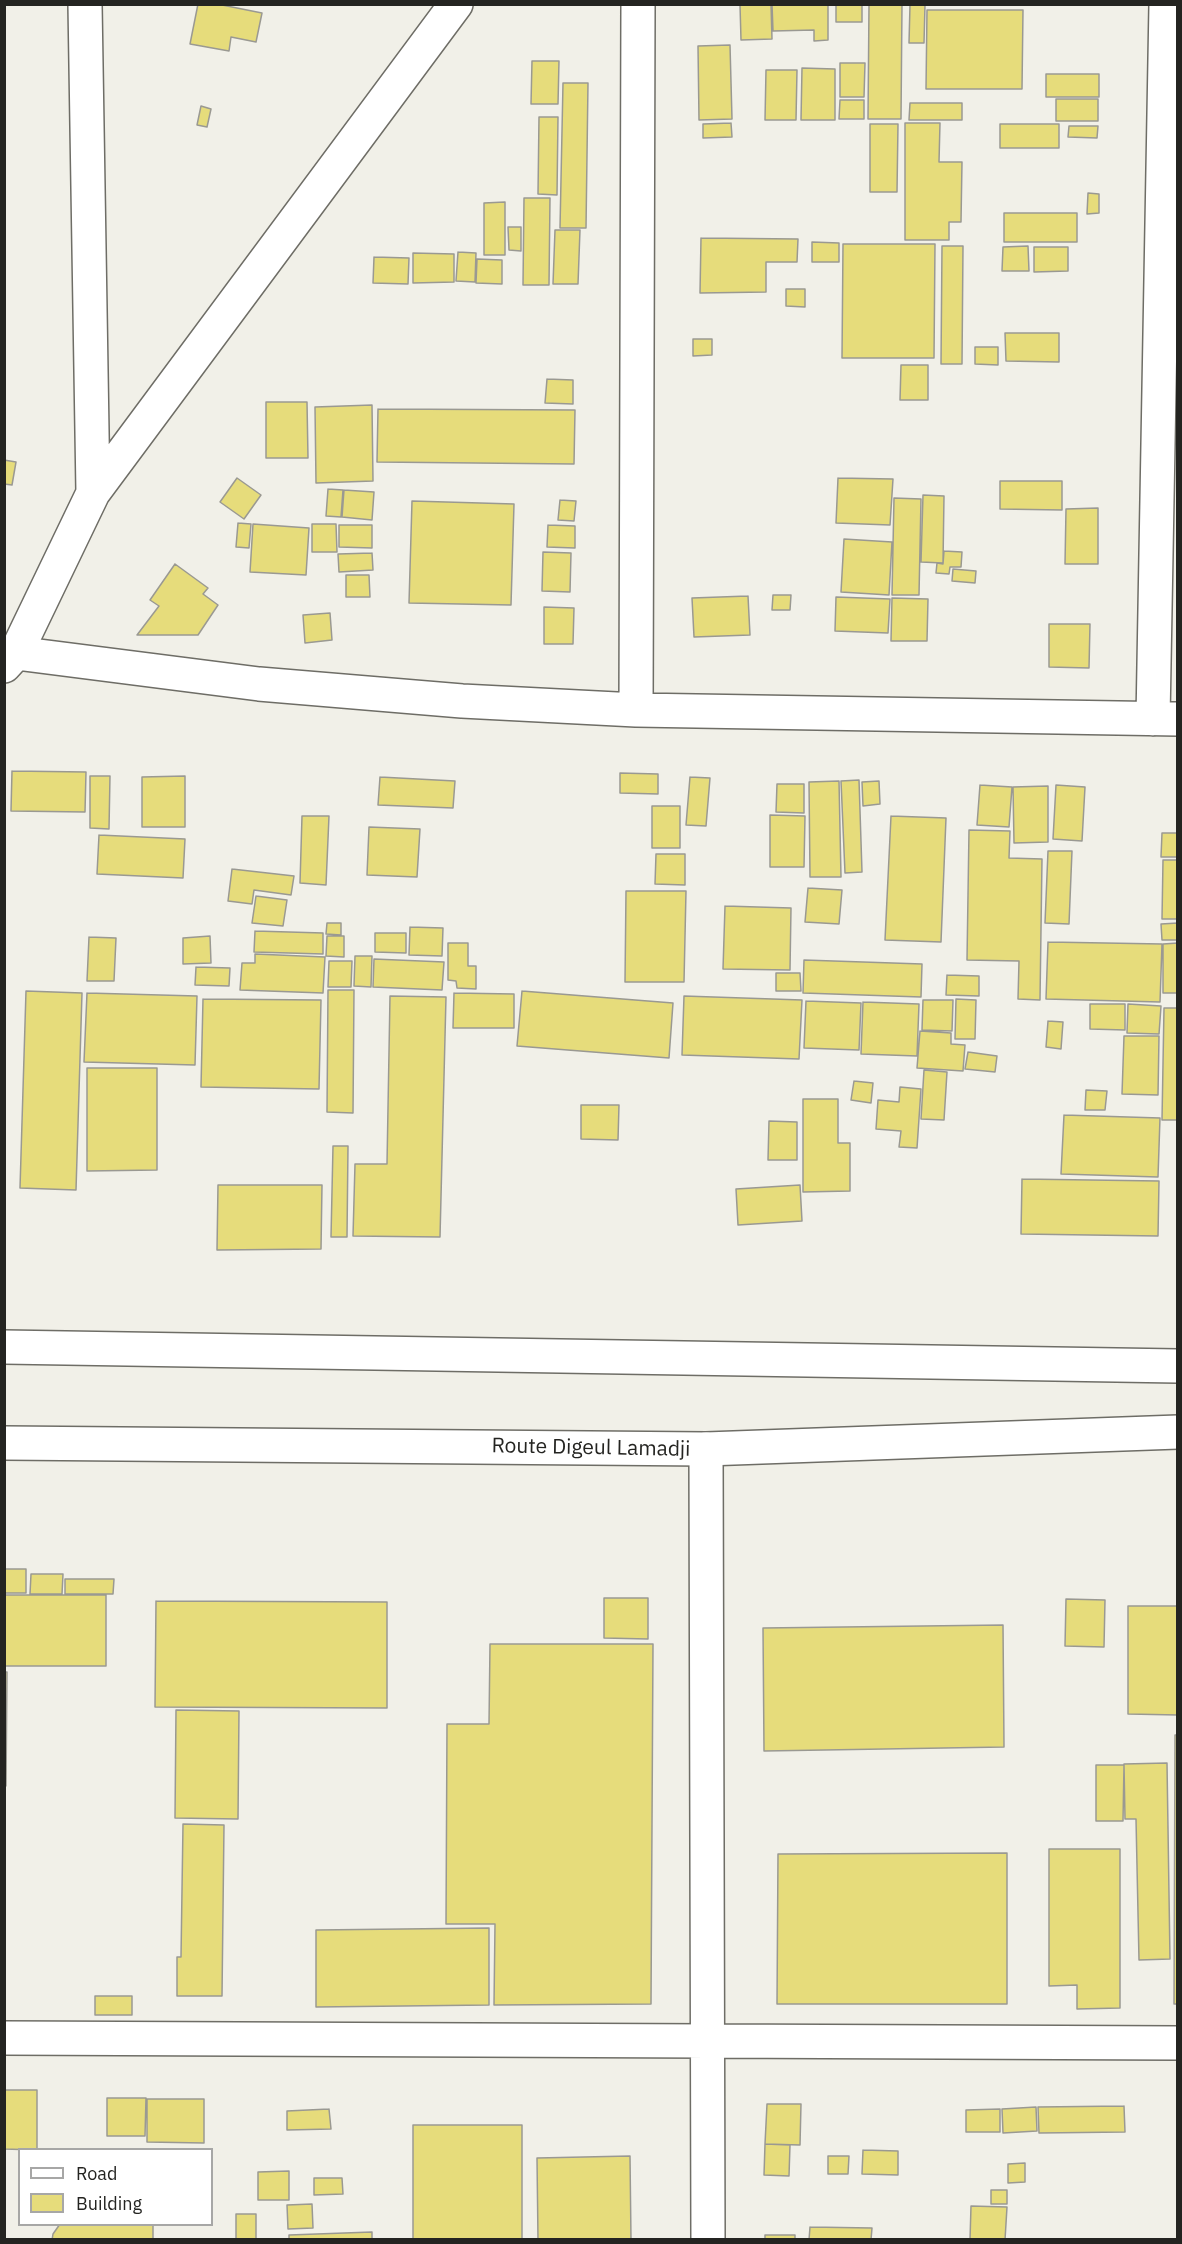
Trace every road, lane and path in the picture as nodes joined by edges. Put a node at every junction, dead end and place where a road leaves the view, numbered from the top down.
1 (85, 4) edge
2 (456, 4) edge
3 (638, 4) edge
4 (1166, 4) edge
5 (93, 493) junction
6 (10, 659) edge
7 (636, 710) junction
8 (1165, 719) edge
9 (4, 1347) edge
10 (1178, 1366) edge
11 (1178, 1432) edge
12 (4, 1443) edge
13 (706, 1449) junction
14 (4, 2038) edge
15 (707, 2039) junction
16 (1178, 2043) edge
17 (708, 2240) edge

1 - 5 street
2 - 5 street
3 - 7 street
4 - 8 street
5 - 6 street
6 - 7 street
7 - 8 street
9 - 10 street
11 - 13 street, Route Digeul Lamadji
12 - 13 street, Route Digeul Lamadji
13 - 15 street
14 - 15 street
15 - 16 street
15 - 17 street

